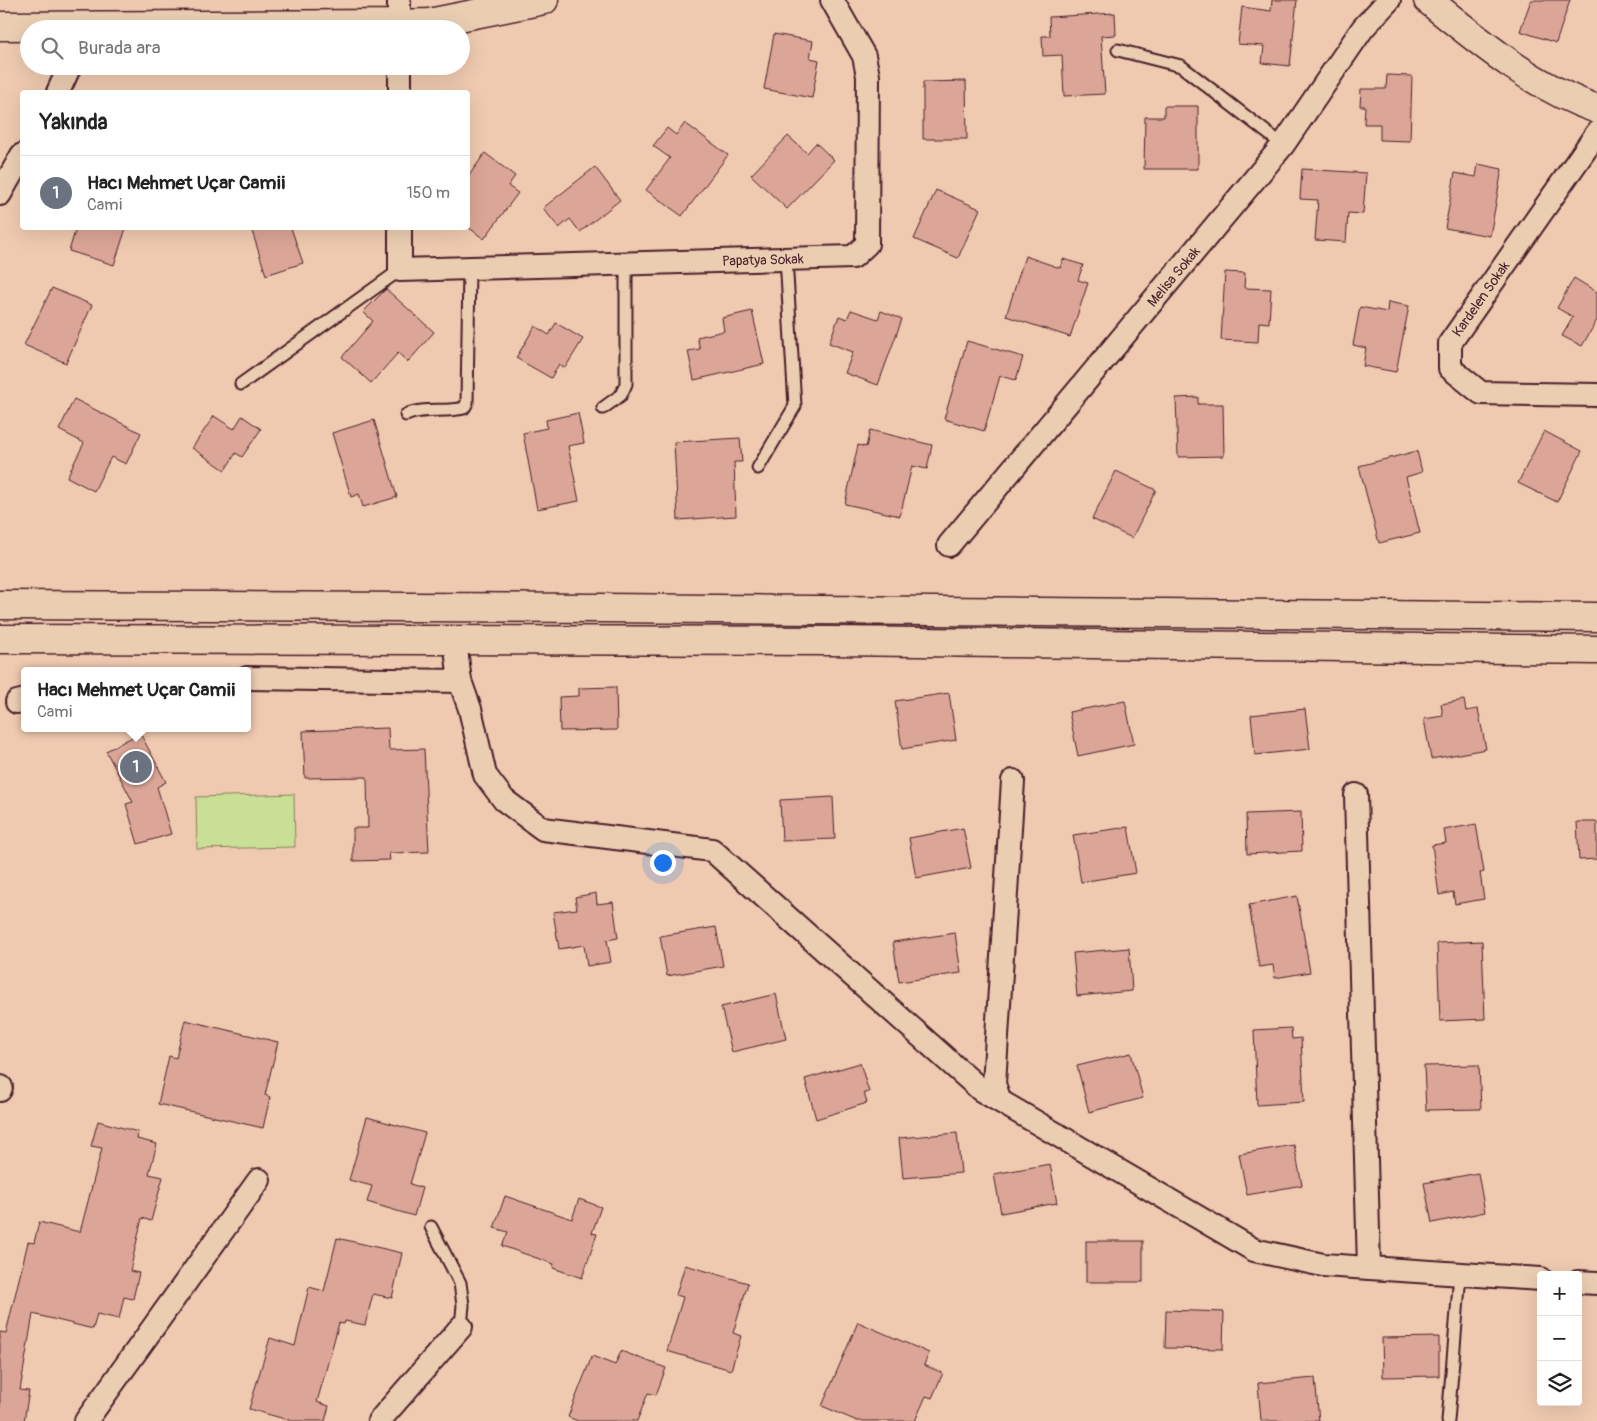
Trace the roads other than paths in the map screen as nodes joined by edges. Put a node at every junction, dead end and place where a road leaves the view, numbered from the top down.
1 (544, 0) edge
2 (832, 0) edge
3 (1389, 0) edge
4 (1428, 0) edge
5 (399, 18) edge
6 (327, 20) edge
7 (443, 20) edge
8 (0, 26) edge
9 (20, 26) edge
10 (1118, 50) dead end
11 (66, 75) edge
12 (400, 75) edge
13 (59, 90) edge
14 (400, 90) edge
15 (1597, 109) edge
16 (1597, 133) edge
17 (1283, 145) junction
18 (20, 159) edge
19 (0, 194) edge
20 (400, 230) edge
21 (786, 258) junction
22 (626, 263) junction
23 (469, 268) junction
24 (400, 270) junction
25 (241, 384) dead end
26 (1597, 395) edge
27 (603, 408) dead end
28 (406, 415) dead end
29 (758, 468) dead end
30 (949, 545) dead end
31 (0, 605) edge
32 (1597, 617) edge
33 (0, 639) edge
34 (455, 641) junction
35 (1597, 650) edge
36 (251, 678) edge
37 (460, 681) junction
38 (1012, 781) dead end
39 (1356, 795) dead end
40 (1000, 1101) junction
41 (259, 1180) dead end
42 (431, 1227) dead end
43 (1369, 1268) junction
44 (1460, 1274) junction
45 (1537, 1279) edge
46 (1582, 1282) edge
47 (1597, 1283) edge
48 (461, 1328) joint
49 (86, 1421) edge
50 (379, 1421) edge
51 (1448, 1421) edge

1 - 7 main road
2 - 21 street, Papatya Sokak
3 - 17 street, Melisa Sokak
4 - 15 main road
5 - 6 main road
8 - 9 main road
10 - 17 lane
11 - 13 street
12 - 14 street
16 - 26 street, Kardelen Sokak
17 - 30 street, Melisa Sokak
18 - 19 street
20 - 24 street
21 - 22 street, Papatya Sokak
21 - 29 lane
22 - 23 street, Papatya Sokak
22 - 27 lane
23 - 24 street, Papatya Sokak
23 - 28 lane
24 - 25 lane
31 - 32 main road
33 - 34 main road
34 - 35 main road
34 - 37 street
36 - 37 street
37 - 40 street
38 - 40 street
39 - 43 street
40 - 43 street
41 - 49 street
42 - 48 lane
43 - 44 street
44 - 45 street
44 - 51 lane
46 - 47 street
48 - 50 street

